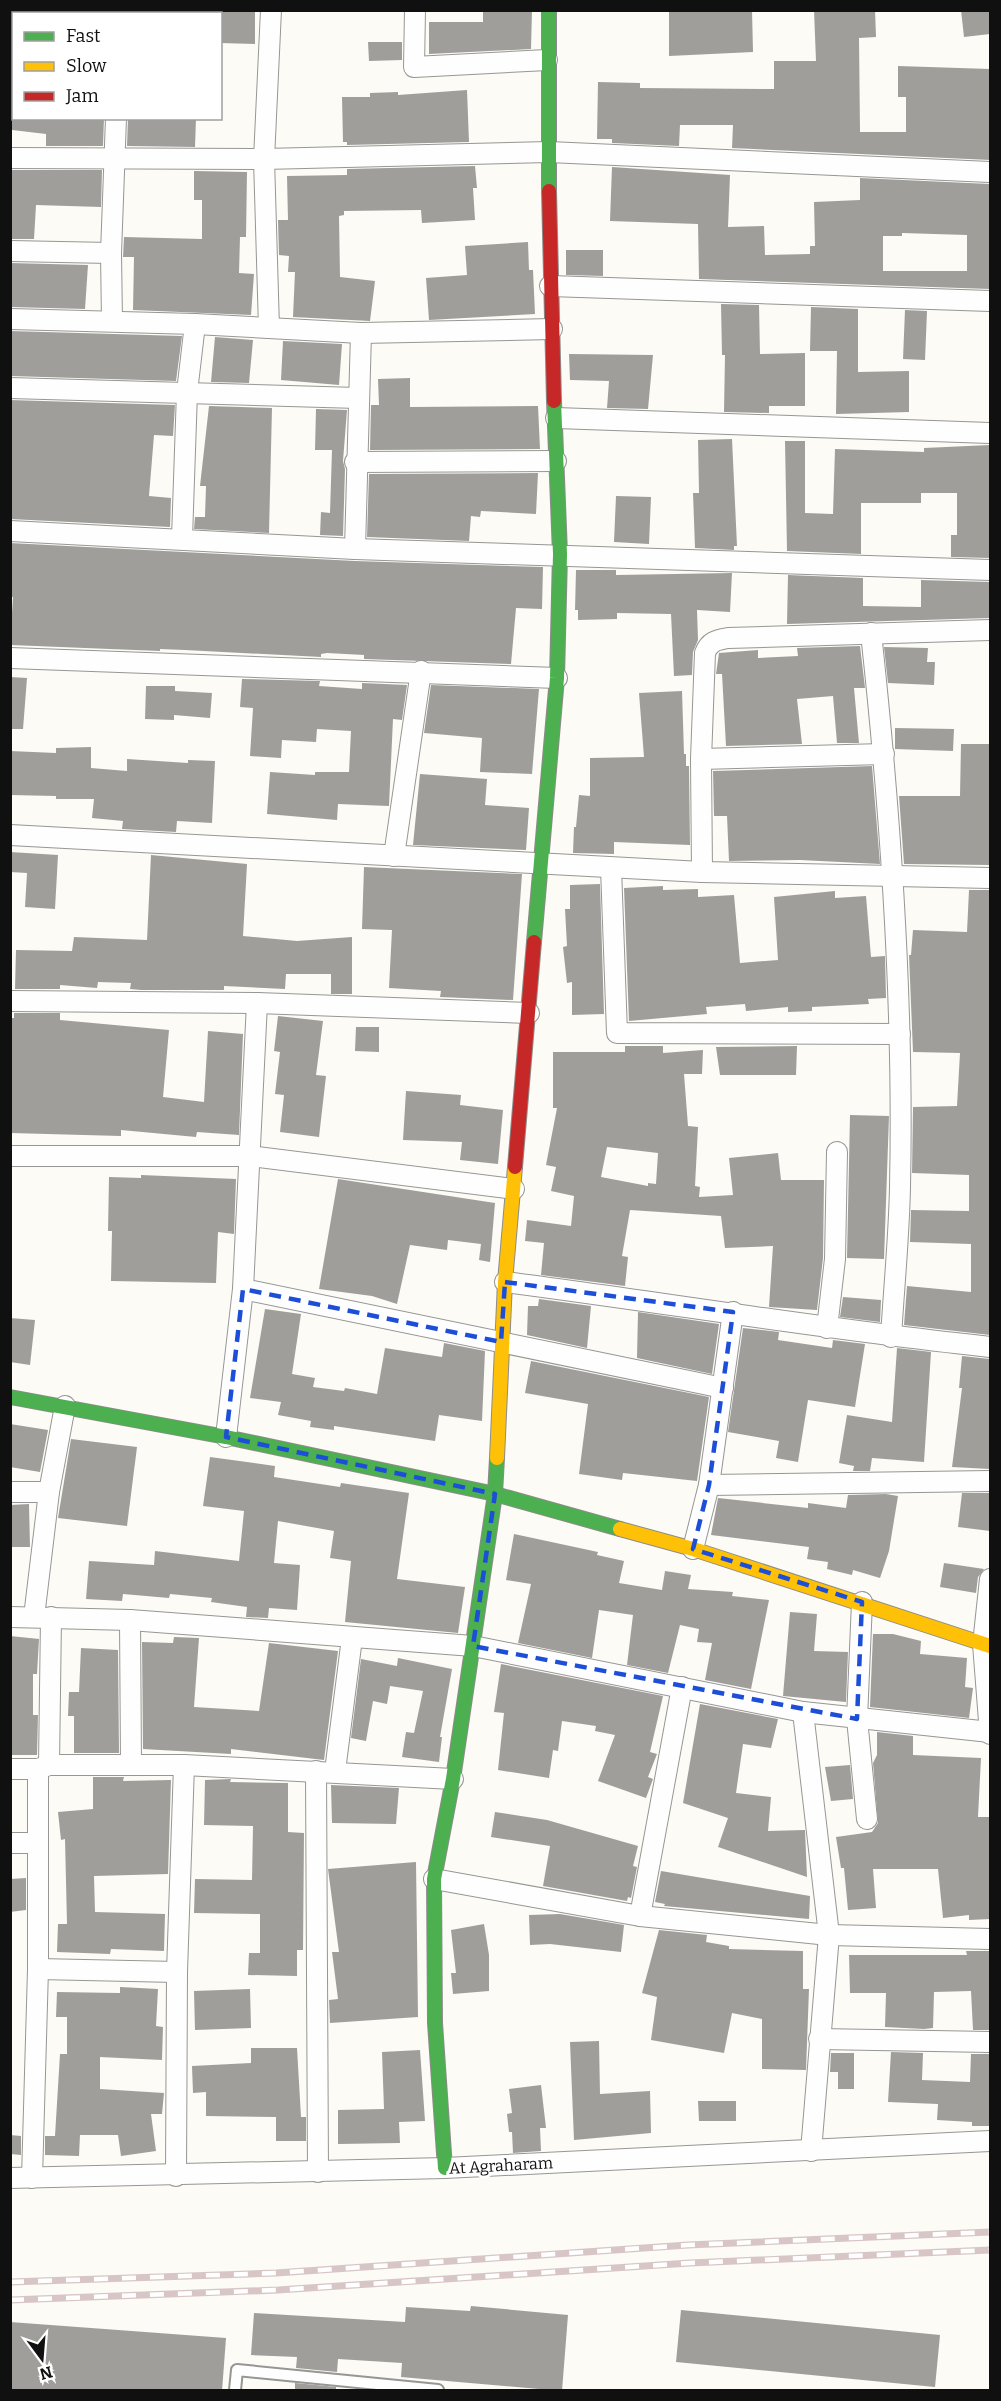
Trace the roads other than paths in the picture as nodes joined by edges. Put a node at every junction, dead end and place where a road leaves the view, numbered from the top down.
1 (271, 10) edge
2 (415, 10) edge
3 (549, 10) edge
4 (547, 60) junction
5 (116, 120) edge
6 (549, 152) junction
7 (10, 158) edge
8 (264, 159) junction
9 (114, 160) junction
10 (990, 172) edge
11 (10, 251) edge
12 (111, 253) junction
13 (550, 286) junction
14 (990, 301) edge
15 (10, 319) edge
16 (112, 321) junction
17 (195, 324) junction
18 (269, 328) junction
19 (552, 329) junction
20 (361, 333) junction
21 (10, 388) edge
22 (187, 392) junction
23 (357, 398) junction
24 (556, 418) junction
25 (990, 433) edge
26 (556, 461) junction
27 (356, 462) junction
28 (10, 531) edge
29 (182, 538) junction
30 (355, 549) junction
31 (560, 554) junction
32 (990, 570) edge
33 (990, 630) edge
34 (871, 633) junction
35 (10, 658) edge
36 (421, 671) junction
37 (557, 678) junction
38 (884, 754) junction
39 (701, 759) junction
40 (10, 835) edge
41 (394, 856) junction
42 (543, 862) junction
43 (611, 868) junction
44 (702, 872) junction
45 (893, 877) junction
46 (990, 878) edge
47 (10, 1001) edge
48 (257, 1003) junction
49 (529, 1013) junction
50 (900, 1034) junction
51 (837, 1152) dead end
52 (10, 1156) edge
53 (250, 1156) junction
54 (514, 1189) junction
55 (505, 1282) junction
56 (243, 1289) junction
57 (733, 1312) junction
58 (827, 1328) junction
59 (891, 1337) junction
60 (501, 1342) junction
61 (990, 1347) edge
62 (723, 1388) junction
63 (10, 1397) edge
64 (65, 1406) junction
65 (226, 1437) junction
66 (990, 1481) edge
67 (709, 1485) junction
68 (10, 1492) edge
69 (49, 1492) junction
70 (495, 1494) junction
71 (693, 1549) junction
72 (990, 1579) edge
73 (862, 1602) junction
74 (10, 1617) edge
75 (42, 1617) junction
76 (130, 1620) junction
77 (352, 1638) junction
78 (987, 1645) edge
79 (473, 1646) junction
80 (682, 1687) junction
81 (803, 1712) junction
82 (857, 1719) junction
83 (990, 1733) edge
84 (130, 1765) junction
85 (184, 1765) junction
86 (43, 1767) junction
87 (10, 1768) edge
88 (325, 1771) junction
89 (453, 1779) junction
90 (867, 1819) dead end
91 (10, 1843) edge
92 (38, 1843) junction
93 (434, 1879) junction
94 (640, 1916) junction
95 (829, 1935) junction
96 (990, 1939) edge
97 (38, 1969) junction
98 (177, 1972) junction
99 (819, 2039) junction
100 (990, 2042) edge
101 (990, 2141) edge
102 (811, 2151) junction
103 (445, 2168) junction
104 (318, 2172) junction
105 (176, 2176) junction
106 (10, 2178) edge
107 (32, 2178) junction
108 (235, 2391) edge
109 (438, 2391) edge

1 - 8 street
2 - 4 street
3 - 4 street
4 - 6 street
5 - 9 street
6 - 8 street
6 - 10 street
6 - 13 street
7 - 9 street
8 - 9 street
8 - 18 street
9 - 12 street
11 - 12 street
12 - 16 street
13 - 14 street
13 - 19 street
15 - 16 street
16 - 17 street
17 - 18 street
17 - 22 street
18 - 20 street
19 - 20 street
19 - 24 street
20 - 23 street
21 - 22 street
22 - 23 street
22 - 29 street
23 - 27 street
24 - 25 street
24 - 26 street
26 - 27 street
26 - 31 street
27 - 30 street
28 - 29 street
29 - 30 street
30 - 31 street
31 - 32 street
31 - 37 street
33 - 34 street
34 - 38 street
34 - 39 street
35 - 36 street
36 - 37 street
36 - 41 street
37 - 42 street
38 - 39 street
38 - 45 street
39 - 44 street
40 - 41 street
41 - 42 street
42 - 43 street
42 - 49 street
43 - 44 street
43 - 50 street
44 - 45 street
45 - 46 street
45 - 50 street
47 - 48 street
48 - 49 street
48 - 53 street
49 - 54 street
50 - 59 street
51 - 58 street
52 - 53 street
53 - 54 street
53 - 56 street
54 - 55 street
55 - 57 street
55 - 60 street
56 - 60 street
56 - 65 street
57 - 58 street
57 - 62 street
58 - 59 street
59 - 61 street
60 - 62 street
60 - 70 street
62 - 67 street
63 - 64 street
64 - 65 street
64 - 69 street
65 - 70 street
66 - 67 street
67 - 71 street
68 - 69 street
69 - 75 street
70 - 71 street
70 - 79 street
71 - 73 street
72 - 78 street
73 - 78 street
73 - 82 street
74 - 75 street
75 - 76 street
75 - 86 street
76 - 77 street
76 - 84 street
77 - 79 street
77 - 88 street
78 - 83 street
79 - 80 street
79 - 89 street
80 - 81 street
80 - 94 street
81 - 82 street
81 - 95 street
82 - 83 street
82 - 90 street
84 - 85 street
84 - 86 street
85 - 88 street
85 - 98 street
86 - 87 street
86 - 92 street
88 - 89 street
88 - 104 street
89 - 93 street
91 - 92 street
92 - 97 street
93 - 94 street
93 - 103 street
94 - 95 street
95 - 96 street
95 - 99 street
97 - 98 street
97 - 107 street
98 - 105 street
99 - 100 street
99 - 102 street
101 - 102 street, At Agraharam
102 - 103 street, At Agraharam
103 - 104 street, At Agraharam
104 - 105 street, At Agraharam
105 - 107 street, At Agraharam
106 - 107 street, At Agraharam
108 - 109 lane

